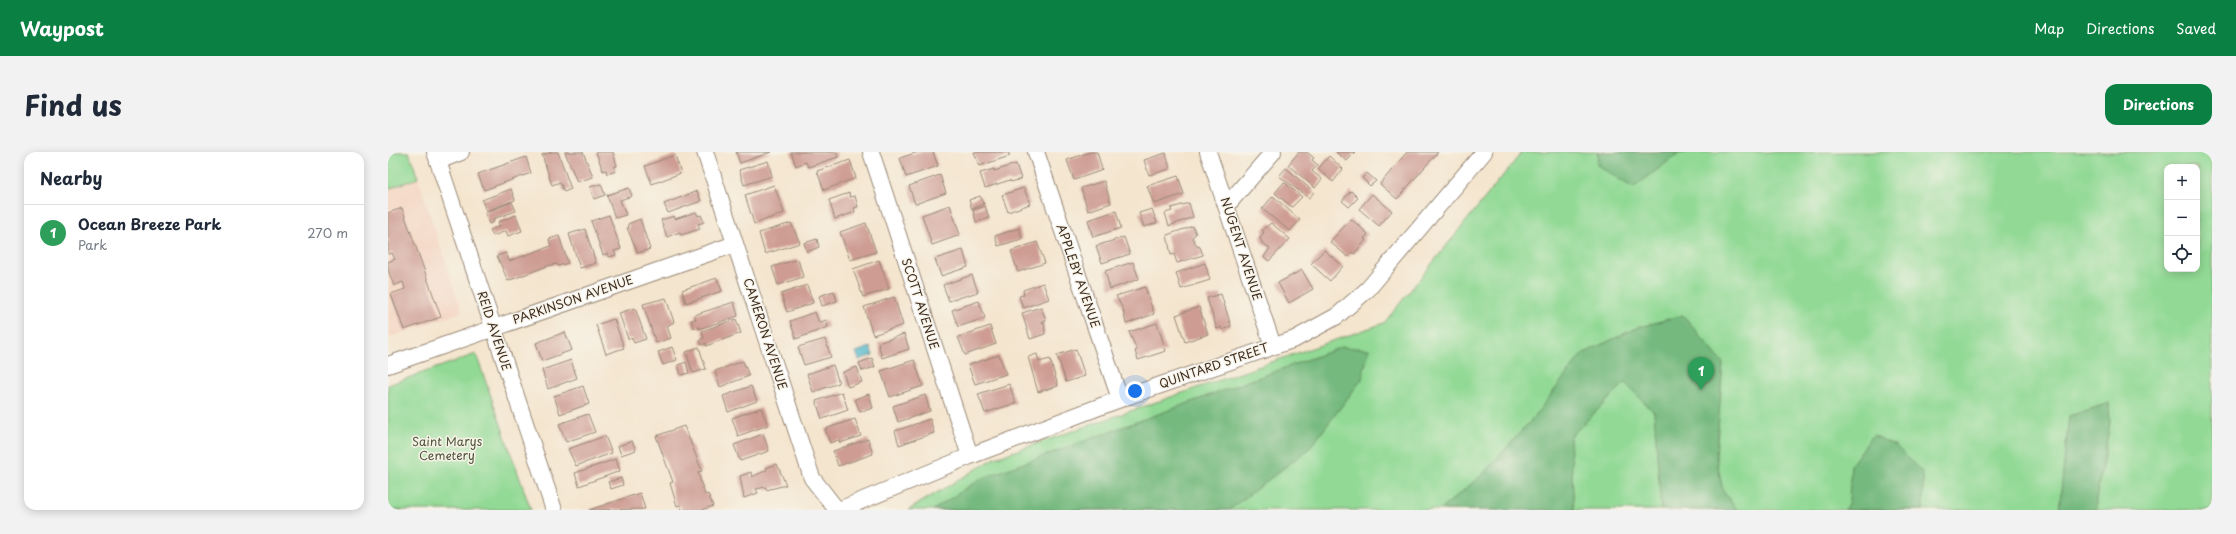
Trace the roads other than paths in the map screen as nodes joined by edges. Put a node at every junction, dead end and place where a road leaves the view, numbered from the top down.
1 (461, 152) edge
2 (705, 152) edge
3 (871, 152) edge
4 (1036, 152) edge
5 (1208, 152) edge
6 (1273, 152) edge
7 (1484, 152) edge
8 (436, 156) edge
9 (1227, 205) junction
10 (735, 244) junction
11 (493, 328) junction
12 (1273, 346) junction
13 (388, 365) edge
14 (1120, 399) junction
15 (970, 456) junction
16 (554, 510) edge
17 (838, 510) edge

1 - 8 street
2 - 10 street, CAMERON AVENUE
3 - 15 street, SCOTT AVENUE
4 - 14 street, APPLEBY AVENUE
5 - 9 street, NUGENT AVENUE
6 - 9 street
7 - 12 street, QUINTARD STREET
8 - 11 street, REID AVENUE
9 - 12 street, NUGENT AVENUE
10 - 11 street, PARKINSON AVENUE
10 - 17 street, CAMERON AVENUE
11 - 13 street, PARKINSON AVENUE
11 - 16 street, REID AVENUE
12 - 14 street, QUINTARD STREET
14 - 15 street, QUINTARD STREET
15 - 17 street, QUINTARD STREET

